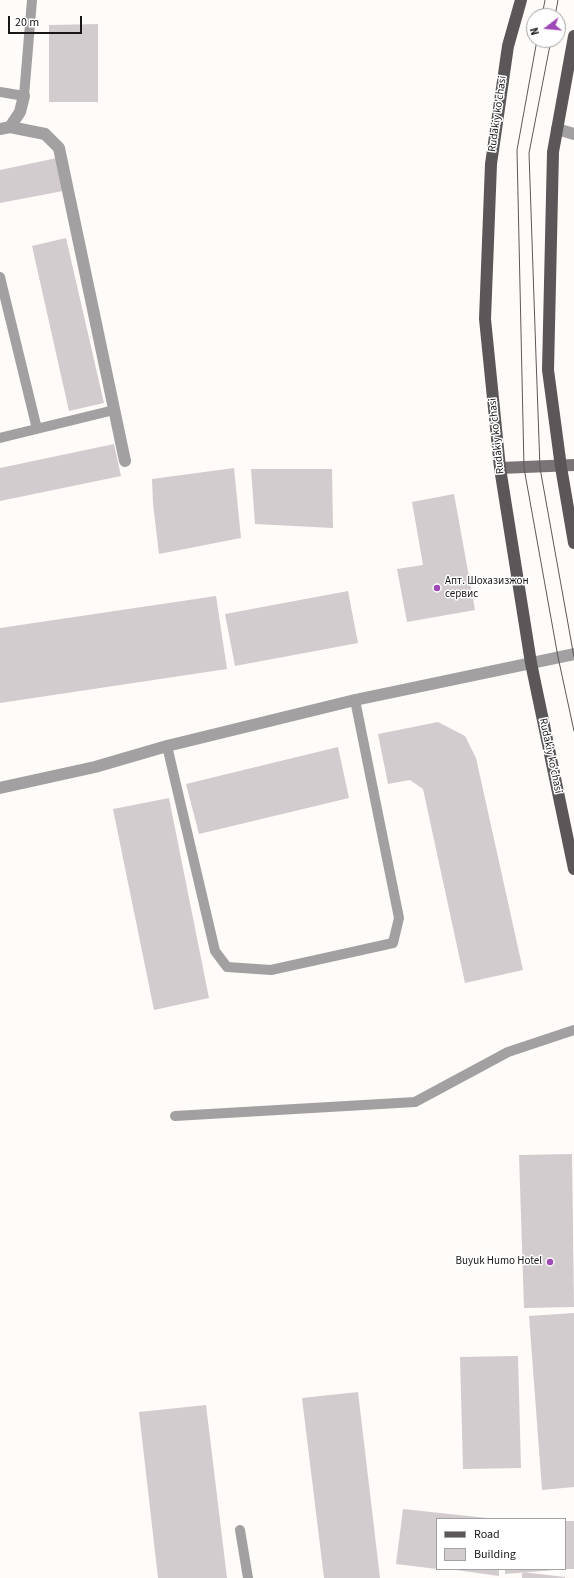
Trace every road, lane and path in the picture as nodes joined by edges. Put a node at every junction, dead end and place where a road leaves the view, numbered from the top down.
1 (32, 0) edge
2 (521, 0) edge
3 (574, 36) edge
4 (0, 92) edge
5 (24, 96) junction
6 (5, 128) edge
7 (557, 128) junction
8 (574, 134) edge
9 (0, 277) edge
10 (114, 410) junction
11 (37, 429) junction
12 (0, 438) edge
13 (125, 460) dead end
14 (561, 466) junction
15 (574, 466) edge
16 (500, 468) junction
17 (574, 543) edge
18 (574, 654) edge
19 (531, 663) junction
20 (355, 700) junction
21 (167, 746) junction
22 (0, 788) edge
23 (574, 869) edge
24 (574, 1030) edge
25 (175, 1116) dead end
26 (240, 1530) dead end
27 (248, 1578) edge

1 - 5 lane
2 - 16 main road, Rudakiy ko'chasi
3 - 7 main road
4 - 5 lane
5 - 6 street
6 - 10 street
7 - 8 street
7 - 14 main road
9 - 11 lane
10 - 11 lane
10 - 13 street
11 - 12 lane
14 - 15 street
14 - 16 street
14 - 17 main road
16 - 19 main road, Rudakiy ko'chasi
18 - 19 street
19 - 20 street
19 - 23 main road, Rudakiy ko'chasi
20 - 21 street
20 - 21 lane
21 - 22 street
24 - 25 lane
26 - 27 lane

